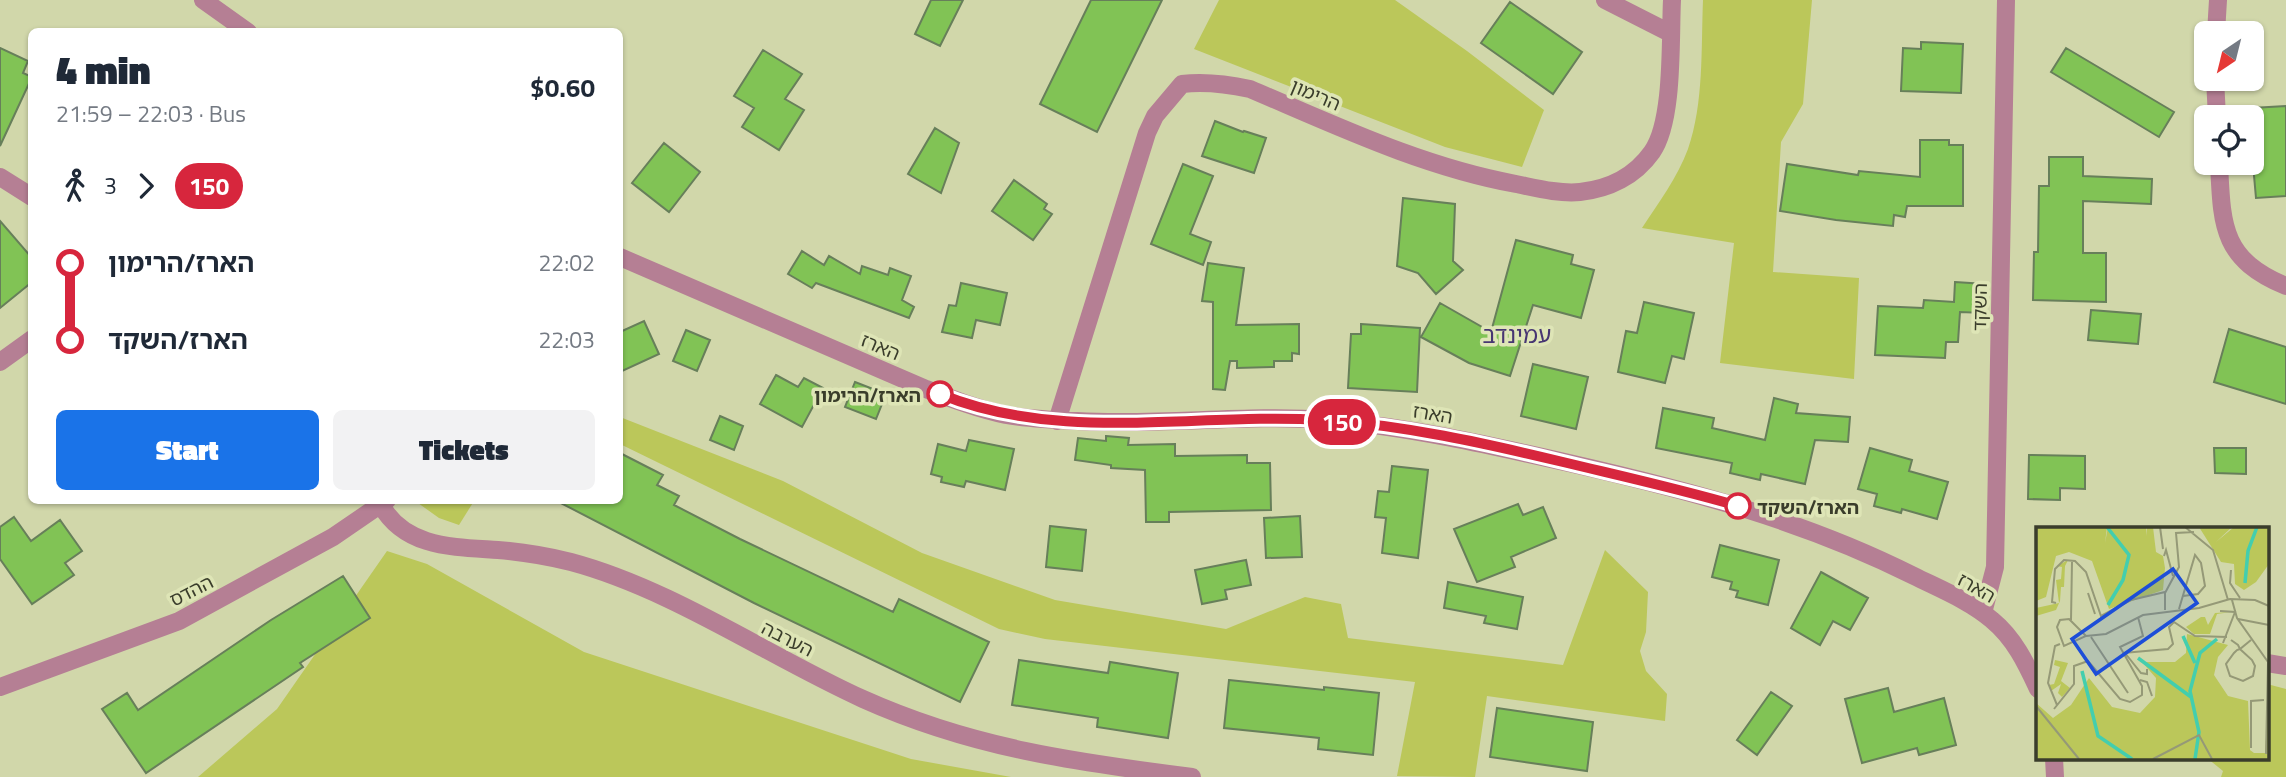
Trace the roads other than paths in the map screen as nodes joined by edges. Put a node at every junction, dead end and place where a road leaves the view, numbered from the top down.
1 (203, 0) edge
2 (1605, 0) edge
3 (1672, 0) edge
4 (2006, 0) edge
5 (2218, 0) edge
6 (1630, 6) edge
7 (2217, 21) edge
8 (242, 28) edge
9 (1670, 33) junction
10 (2220, 175) edge
11 (0, 177) edge
12 (28, 194) edge
13 (623, 258) edge
14 (2286, 286) edge
15 (28, 342) edge
16 (0, 362) edge
17 (1057, 421) junction
18 (382, 504) edge
19 (385, 504) edge
20 (1983, 613) junction
21 (2268, 663) edge
22 (2286, 666) edge
23 (2036, 684) edge
24 (0, 687) edge
25 (1192, 777) edge

1 - 8 street
2 - 6 street
3 - 9 street
4 - 20 street, השקד
5 - 7 street
6 - 9 street
9 - 17 street, הרימון
10 - 14 street
11 - 12 street
13 - 17 street, הארז
15 - 16 street
17 - 20 street, הארז
18 - 24 street, ההדס
19 - 25 street, הערבה
20 - 23 street, הארז
21 - 22 street

